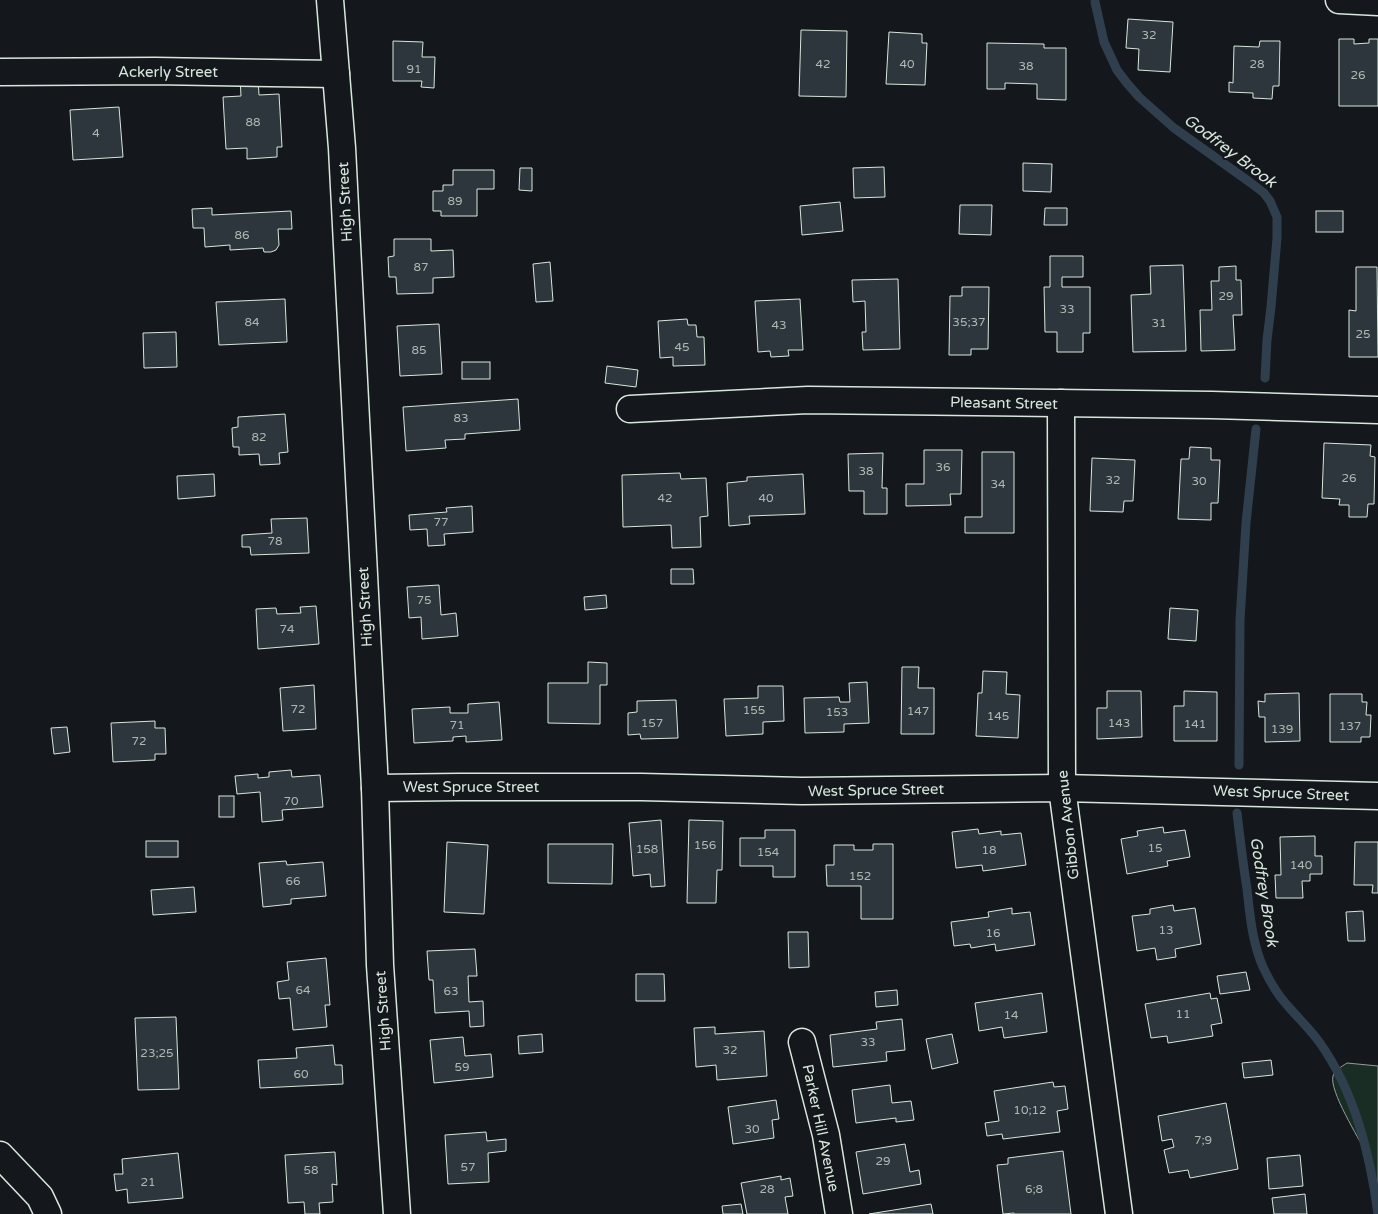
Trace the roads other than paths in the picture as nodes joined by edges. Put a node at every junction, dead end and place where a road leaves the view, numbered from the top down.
1 (330, 0) edge
2 (1339, 0) edge
3 (1378, 2) edge
4 (0, 72) edge
5 (336, 74) junction
6 (1062, 403) junction
7 (630, 409) dead end
8 (1378, 410) edge
9 (375, 788) junction
10 (1062, 788) junction
11 (1378, 796) edge
12 (802, 1042) dead end
13 (0, 1155) edge
14 (48, 1214) edge
15 (397, 1214) edge
16 (839, 1214) edge
17 (1119, 1214) edge

1 - 5 street, High Street
2 - 3 street
4 - 5 street, Ackerly Street
5 - 9 street, High Street
6 - 7 street, Pleasant Street
6 - 8 street, Pleasant Street
6 - 10 street, Gibbon Avenue
9 - 10 street, West Spruce Street
9 - 15 street, High Street
10 - 11 street, West Spruce Street
10 - 17 street, Gibbon Avenue
12 - 16 street, Parker Hill Avenue
13 - 14 street

